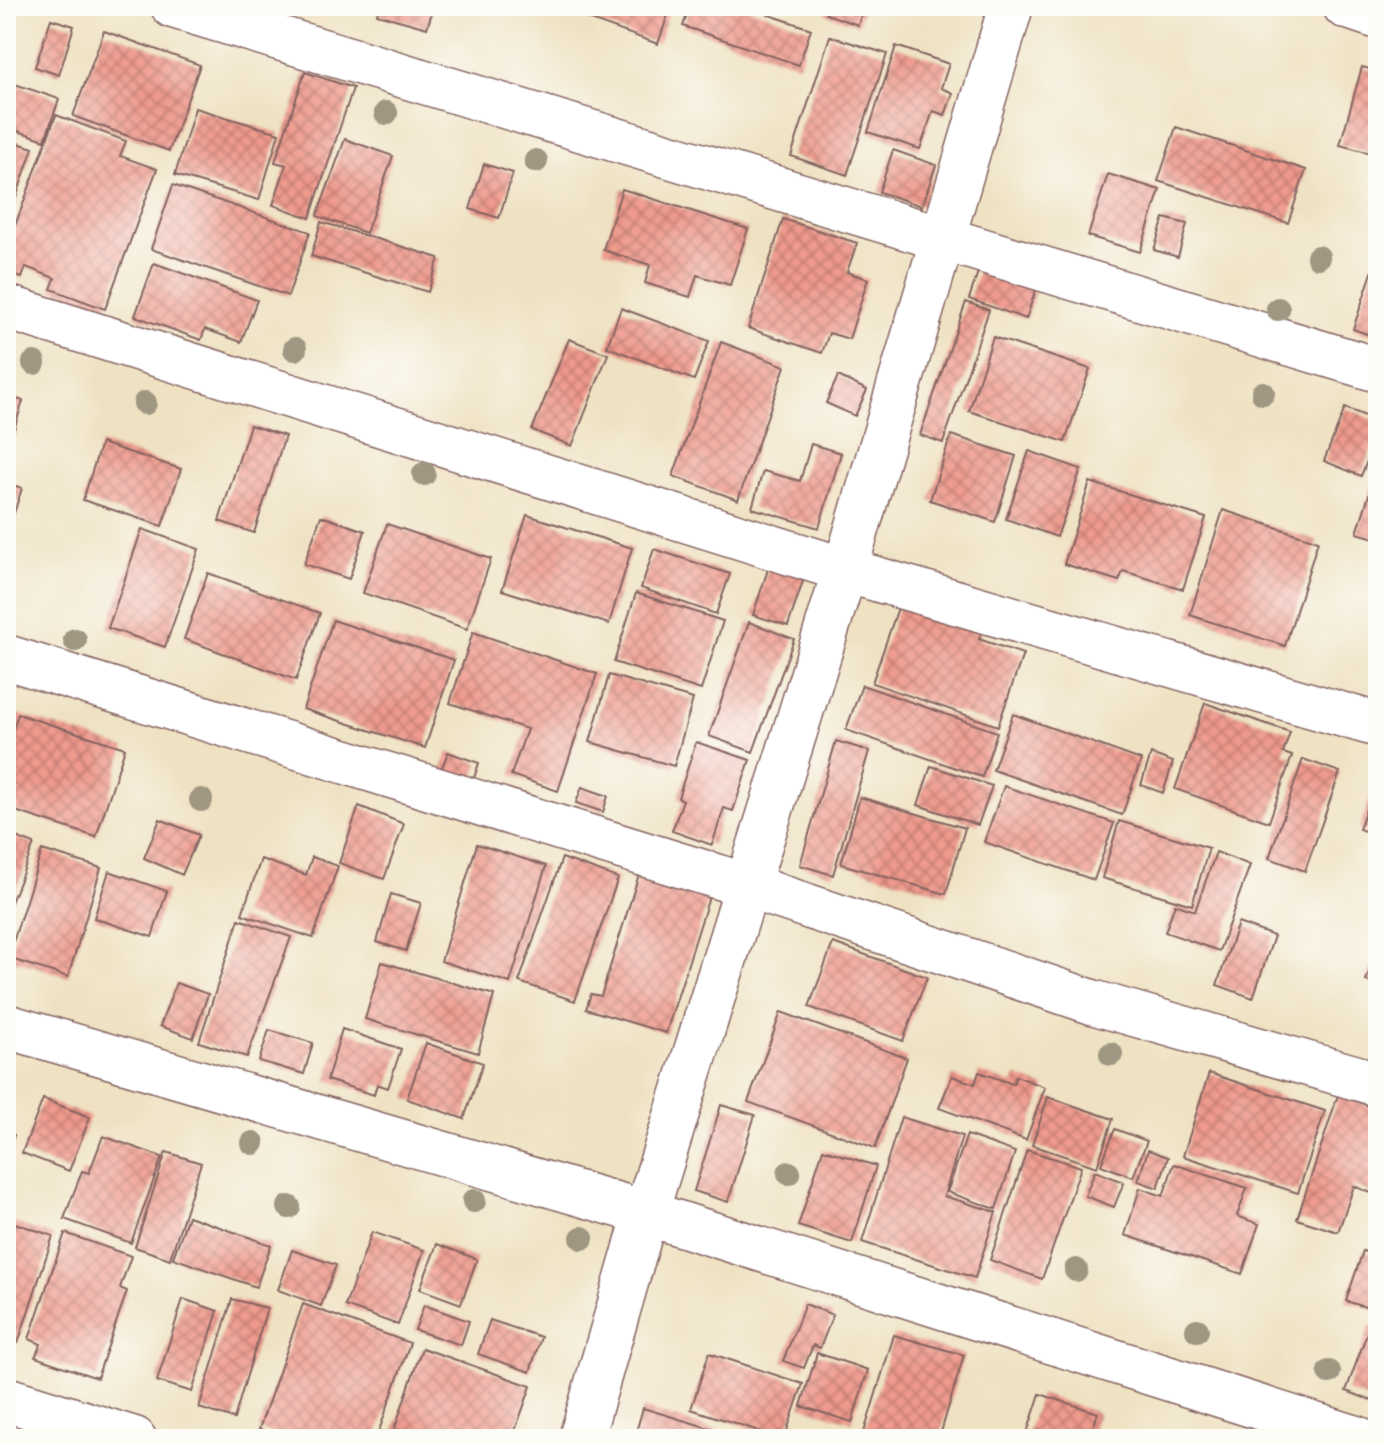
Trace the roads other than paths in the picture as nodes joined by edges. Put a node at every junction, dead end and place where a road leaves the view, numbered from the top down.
1 (173, 6) edge
2 (1011, 6) edge
3 (1345, 6) edge
4 (1378, 17) edge
5 (942, 239) junction
6 (6, 307) edge
7 (1378, 370) edge
8 (845, 570) junction
9 (6, 657) edge
10 (1378, 725) edge
11 (748, 886) junction
12 (6, 1026) edge
13 (1378, 1084) edge
14 (646, 1213) junction
15 (6, 1399) edge
16 (134, 1439) edge
17 (581, 1439) edge
18 (1359, 1439) edge

1 - 5 street
2 - 5 street
3 - 4 street
5 - 7 street
5 - 8 street
6 - 8 street
8 - 10 street
8 - 11 street
9 - 11 street
11 - 13 street
11 - 14 street
12 - 14 street
14 - 17 street
14 - 18 street
15 - 16 street

